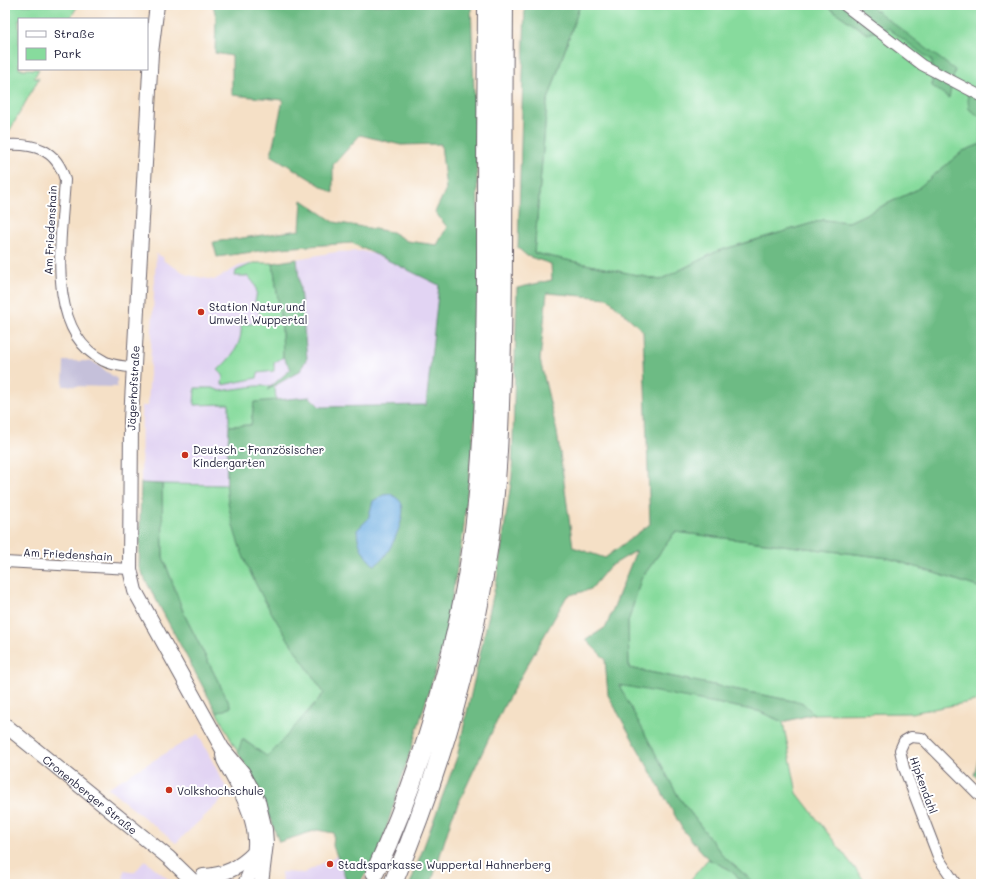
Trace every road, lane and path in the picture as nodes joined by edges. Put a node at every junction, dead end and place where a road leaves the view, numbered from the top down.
1 (157, 5) edge
2 (478, 5) edge
3 (487, 5) edge
4 (504, 5) edge
5 (509, 5) edge
6 (844, 5) edge
7 (503, 36) junction
8 (486, 43) junction
9 (981, 96) edge
10 (5, 145) edge
11 (134, 368) junction
12 (5, 562) edge
13 (130, 569) junction
14 (5, 725) edge
15 (222, 748) junction
16 (981, 797) edge
17 (254, 853) junction
18 (264, 867) junction
19 (375, 872) tunnel mouth
20 (199, 880) edge
21 (394, 881) dead end
22 (217, 884) edge
23 (245, 884) edge
24 (262, 884) edge
25 (267, 884) edge
26 (956, 884) edge

1 - 11 main road, Jägerhofstraße
2 - 8 highway
3 - 8 highway
4 - 7 highway
5 - 7 highway
6 - 9 street
7 - 21 highway
8 - 19 highway
10 - 11 street, Am Friedenshain
11 - 13 main road, Jägerhofstraße
12 - 13 street, Am Friedenshain
13 - 15 main road, Jägerhofstraße
14 - 20 main road, Cronenberger Straße
15 - 17 main road, Jägerhofstraße
15 - 18 main road, Jägerhofstraße
16 - 26 street, Hipkendahl
17 - 20 main road
17 - 23 main road, Jägerhofstraße
18 - 24 main road, Jägerhofstraße
18 - 25 main road
20 - 22 main road, Cronenberger Straße

